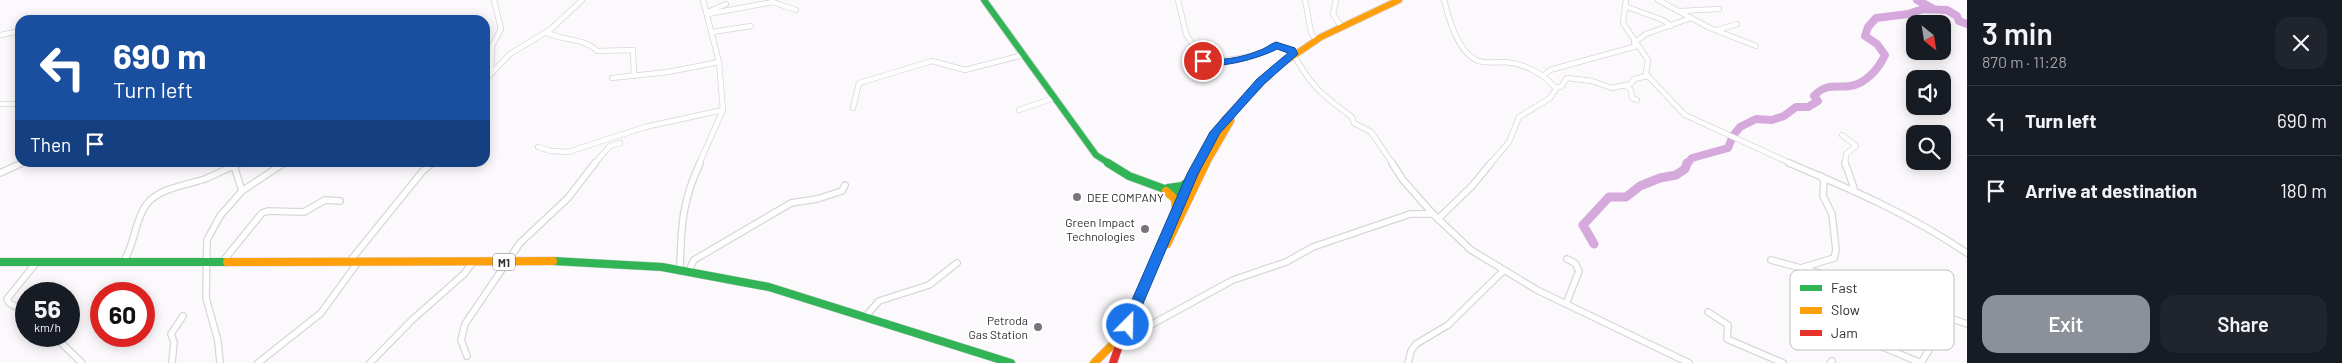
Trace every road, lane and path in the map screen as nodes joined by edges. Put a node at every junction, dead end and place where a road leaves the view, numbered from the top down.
1 (494, 0) edge
2 (582, 0) edge
3 (703, 0) edge
4 (984, 0) edge
5 (1178, 0) edge
6 (1305, 0) edge
7 (1336, 0) edge
8 (1399, 0) edge
9 (1444, 0) edge
10 (1626, 0) edge
11 (1658, 0) edge
12 (726, 4) dead end
13 (989, 4) edge
14 (1627, 7) junction
15 (1719, 9) dead end
16 (796, 10) dead end
17 (1678, 11) junction
18 (708, 13) junction
19 (1691, 18) junction
20 (1738, 24) dead end
21 (1340, 25) junction
22 (751, 26) dead end
23 (1671, 26) junction
24 (1717, 30) junction
25 (15, 32) edge
26 (546, 32) junction
27 (712, 32) junction
28 (0, 35) edge
29 (1315, 39) junction
30 (1635, 44) junction
31 (1756, 46) dead end
32 (1293, 54) junction
33 (1023, 55) junction
34 (719, 62) junction
35 (490, 74) joint
36 (1544, 75) junction
37 (634, 76) junction
38 (1648, 76) junction
39 (612, 78) dead end
40 (1625, 85) junction
41 (1555, 87) junction
42 (1054, 98) junction
43 (1637, 100) dead end
44 (0, 104) edge
45 (15, 104) edge
46 (853, 108) dead end
47 (723, 110) junction
48 (1019, 110) dead end
49 (1231, 115) junction
50 (1842, 135) dead end
51 (620, 143) dead end
52 (538, 147) dead end
53 (15, 166) edge
54 (232, 167) edge
55 (234, 167) edge
56 (278, 167) edge
57 (427, 167) edge
58 (0, 173) edge
59 (1821, 176) junction
60 (1189, 180) junction
61 (845, 185) dead end
62 (1167, 189) junction
63 (1854, 189) junction
64 (242, 191) junction
65 (1186, 195) junction
66 (340, 201) dead end
67 (1174, 214) junction
68 (1433, 214) junction
69 (1438, 219) junction
70 (1967, 253) edge
71 (1159, 254) junction
72 (1568, 259) dead end
73 (1771, 260) dead end
74 (0, 262) edge
75 (37, 262) junction
76 (123, 262) junction
77 (207, 262) junction
78 (222, 262) junction
79 (349, 262) junction
80 (358, 262) junction
81 (473, 262) junction
82 (506, 262) junction
83 (956, 263) dead end
84 (1800, 268) junction
85 (680, 269) junction
86 (689, 270) junction
87 (1806, 270) edge
88 (1503, 271) junction
89 (21, 282) edge
90 (15, 289) edge
91 (1566, 304) junction
92 (15, 306) edge
93 (1708, 312) dead end
94 (183, 316) dead end
95 (865, 317) junction
96 (1954, 319) edge
97 (1967, 324) edge
98 (1126, 328) junction
99 (65, 347) edge
100 (1890, 350) edge
101 (1930, 350) edge
102 (467, 356) dead end
103 (990, 360) edge
104 (82, 363) edge
105 (172, 363) edge
106 (220, 363) edge
107 (258, 363) edge
108 (370, 363) edge
109 (1005, 363) edge
110 (1011, 363) edge
111 (1094, 363) edge
112 (1113, 363) edge
113 (1408, 363) edge
114 (1689, 363) edge
115 (1783, 363) edge
116 (1921, 363) edge

1 - 35 street
2 - 26 street
3 - 18 street
4 - 13 main road
5 - 32 street
6 - 29 street
7 - 21 street
8 - 21 main road
9 - 36 street
10 - 14 street
11 - 17 street
12 - 18 street
13 - 33 main road
14 - 23 street
14 - 30 street
15 - 17 street
16 - 18 street
17 - 19 street
18 - 27 street
19 - 23 street
19 - 24 street
20 - 24 street
21 - 29 main road
22 - 27 street
23 - 30 street
24 - 31 street
25 - 28 street
26 - 35 street
26 - 37 street
27 - 34 street
29 - 32 main road
30 - 36 street
30 - 38 street
32 - 49 main road
32 - 68 street
33 - 42 main road
33 - 46 street
34 - 37 street
34 - 47 street
36 - 41 street
37 - 39 street
38 - 40 street
38 - 59 street
40 - 41 street
40 - 43 street
41 - 69 street
42 - 48 street
42 - 62 main road
44 - 45 street
47 - 52 street
47 - 85 street
49 - 60 main road
49 - 65 main road
50 - 63 street
51 - 82 street
53 - 58 street
54 - 76 street
55 - 64 street
56 - 64 street
57 - 79 street
59 - 63 street
59 - 84 street
60 - 62 main road
60 - 65 main road
61 - 86 street
62 - 65 main road
62 - 67 main road
63 - 70 street
64 - 77 street
65 - 67 main road
65 - 71 main road
66 - 78 street
67 - 71 main road
68 - 69 street
68 - 98 street
69 - 88 street
71 - 98 main road
72 - 91 street
73 - 84 street
74 - 75 main road, M1
75 - 76 main road, M1
75 - 89 street
76 - 77 main road, M1
77 - 78 main road, M1
77 - 106 street
78 - 79 main road, M1
79 - 80 main road, M1
80 - 81 main road, M1
80 - 107 street
81 - 82 main road, M1
81 - 108 street
82 - 85 main road, M1
82 - 102 street
83 - 95 street
84 - 87 street
85 - 86 main road, M1
86 - 95 main road, M1
88 - 91 street
88 - 113 street
90 - 92 street
91 - 114 street
93 - 115 street
94 - 105 street
95 - 103 main road, M1
96 - 97 street
98 - 111 main road
98 - 112 main road
99 - 104 street
100 - 116 street
101 - 116 street
103 - 109 main road, M1
103 - 110 main road, M1

